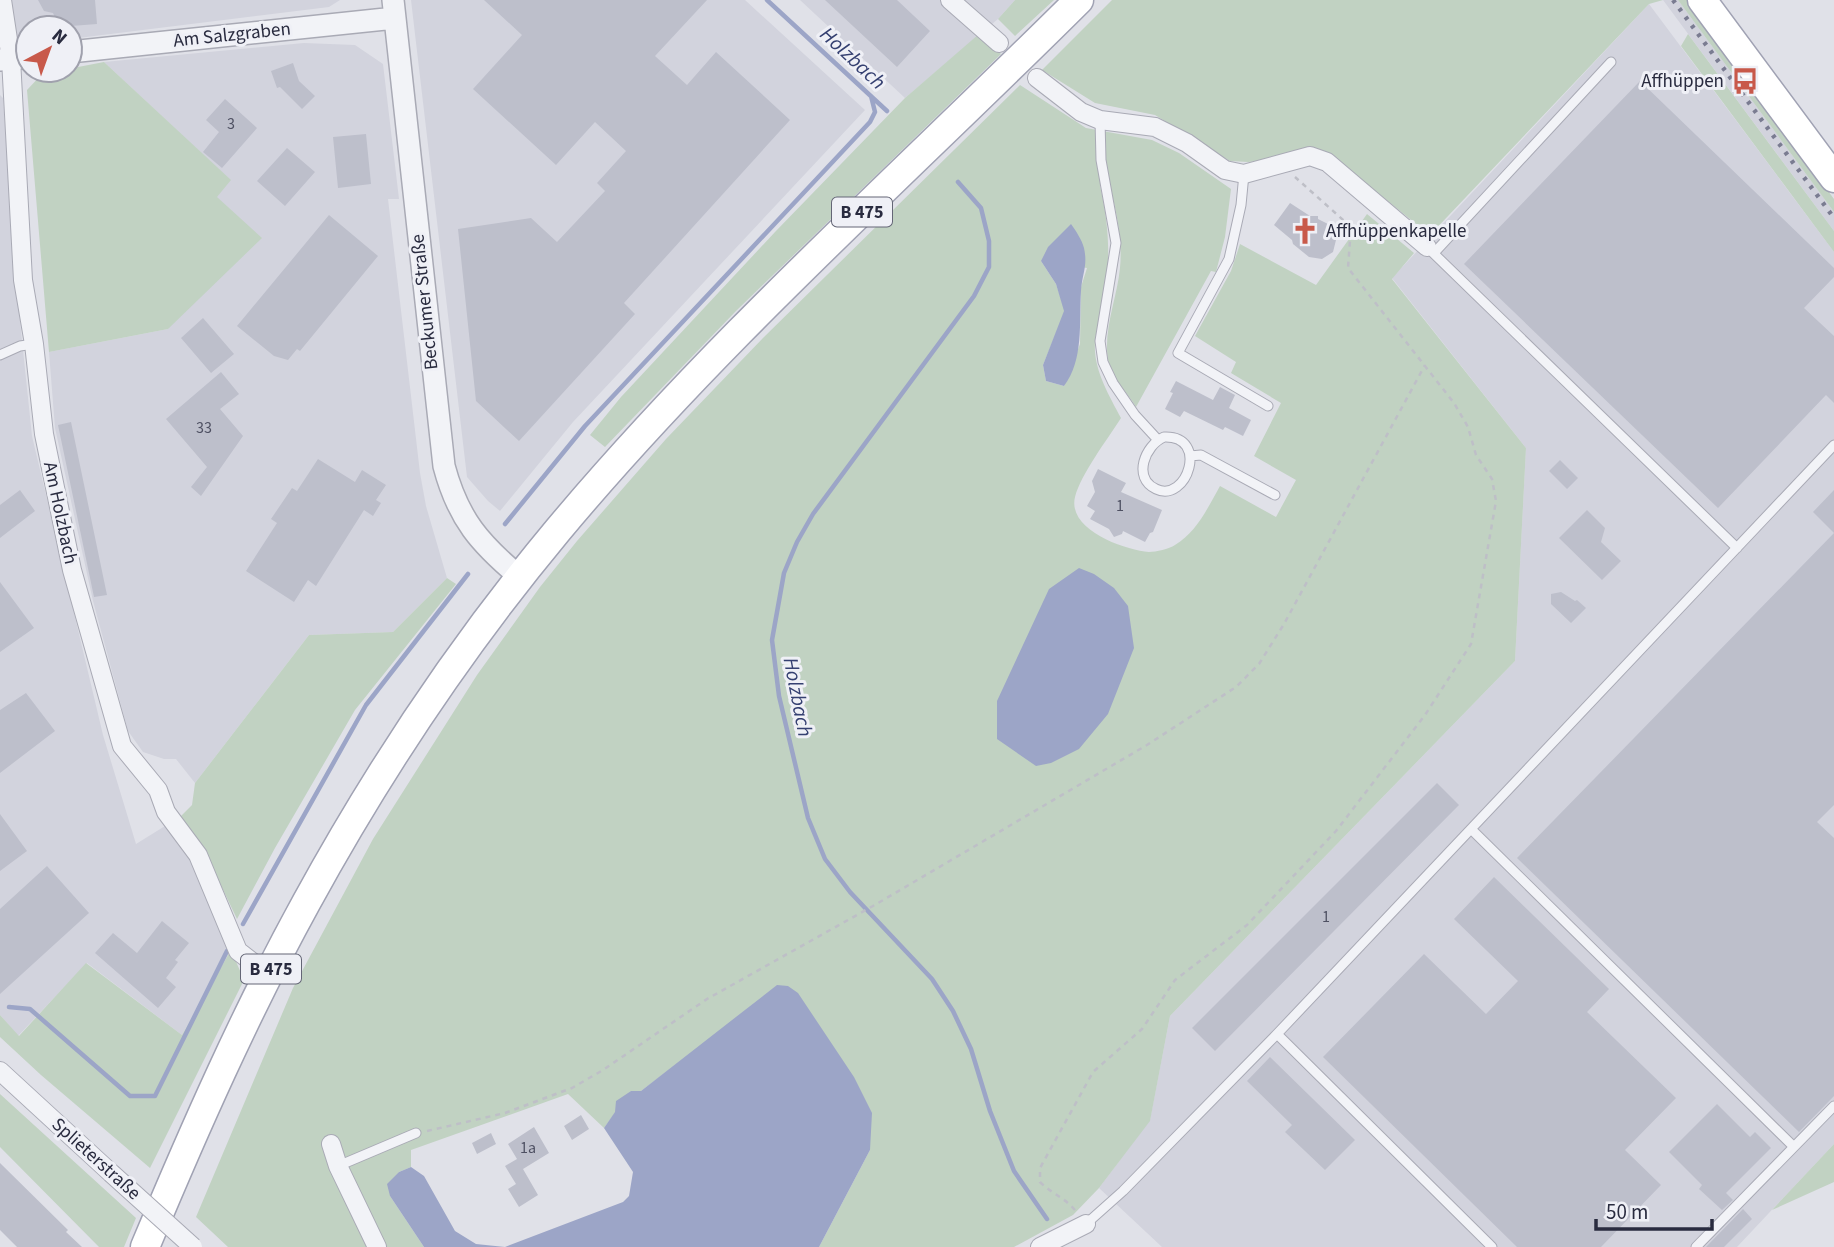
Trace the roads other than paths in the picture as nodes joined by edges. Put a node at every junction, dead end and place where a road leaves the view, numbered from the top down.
1 (2, 0) edge
2 (950, 0) edge
3 (1079, 0) edge
4 (1702, 0) edge
5 (394, 9) edge
6 (999, 43) dead end
7 (84, 50) edge
8 (13, 58) edge
9 (1611, 62) dead end
10 (1037, 78) dead end
11 (1100, 120) junction
12 (1244, 174) junction
13 (1834, 178) edge
14 (1431, 250) junction
15 (34, 344) junction
16 (0, 355) edge
17 (1268, 406) dead end
18 (1158, 440) junction
19 (1834, 445) edge
20 (1190, 456) junction
21 (1275, 495) dead end
22 (1737, 548) junction
23 (521, 578) junction
24 (1471, 829) junction
25 (268, 974) junction
26 (1277, 1034) junction
27 (0, 1071) edge
28 (1834, 1106) edge
29 (416, 1133) road end
30 (331, 1144) dead end
31 (1794, 1147) junction
32 (338, 1166) junction
33 (1086, 1224) joint
34 (145, 1247) edge
35 (193, 1247) edge
36 (377, 1247) edge
37 (1040, 1247) edge
38 (1492, 1247) edge
39 (1696, 1247) edge

1 - 8 street, Am Holzbach
2 - 6 street
3 - 23 main road, B 475
4 - 13 main road
5 - 7 street, Am Salzgraben
5 - 23 street, Beckumer Straße
8 - 15 street, Am Holzbach
9 - 14 lane
10 - 11 street
11 - 12 street
11 - 18 lane
12 - 14 street
12 - 17 lane
14 - 22 lane
15 - 16 lane
15 - 25 street, Am Holzbach
18 - 20 lane
18 - 20 lane
19 - 22 lane
20 - 21 lane
22 - 24 lane
23 - 25 main road, B 475
24 - 26 lane
24 - 31 lane
25 - 34 main road, B 475
26 - 33 lane
26 - 38 lane
27 - 35 street, Splieterstraße, bridge
28 - 31 lane
29 - 32 lane
30 - 32 street
31 - 39 lane
32 - 36 street
33 - 37 street

